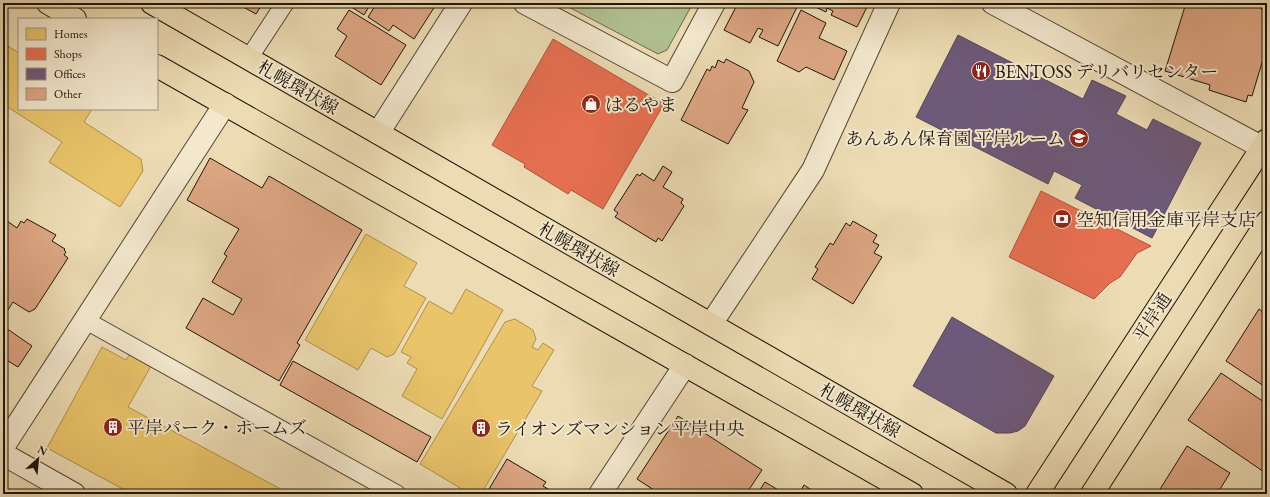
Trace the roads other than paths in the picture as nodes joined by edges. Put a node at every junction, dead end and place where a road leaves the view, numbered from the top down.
1 (48, 3) edge
2 (152, 3) edge
3 (285, 3) edge
4 (461, 3) edge
5 (525, 3) edge
6 (714, 3) edge
7 (889, 3) edge
8 (993, 3) edge
9 (73, 18) edge
10 (249, 58) junction
11 (158, 67) edge
12 (224, 104) junction
13 (378, 134) junction
14 (1266, 146) edge
15 (1267, 222) edge
16 (85, 320) junction
17 (711, 324) junction
18 (685, 365) junction
19 (3, 447) edge
20 (3, 454) edge
21 (74, 494) edge
22 (397, 494) edge
23 (600, 494) edge
24 (912, 494) edge
25 (1006, 494) edge
26 (1038, 494) edge
27 (1092, 494) edge

1 - 9 main road
2 - 10 main road, 札幌環状線
3 - 10 lane
4 - 13 street
5 - 6 street
7 - 17 street
8 - 14 street
10 - 13 main road, 札幌環状線
11 - 12 main road
12 - 16 street
12 - 18 main road
13 - 17 main road, 札幌環状線
14 - 26 main road, 平岸通
15 - 27 main road
16 - 19 street
16 - 22 lane
17 - 25 main road, 札幌環状線
18 - 23 street
18 - 24 main road
20 - 21 street

